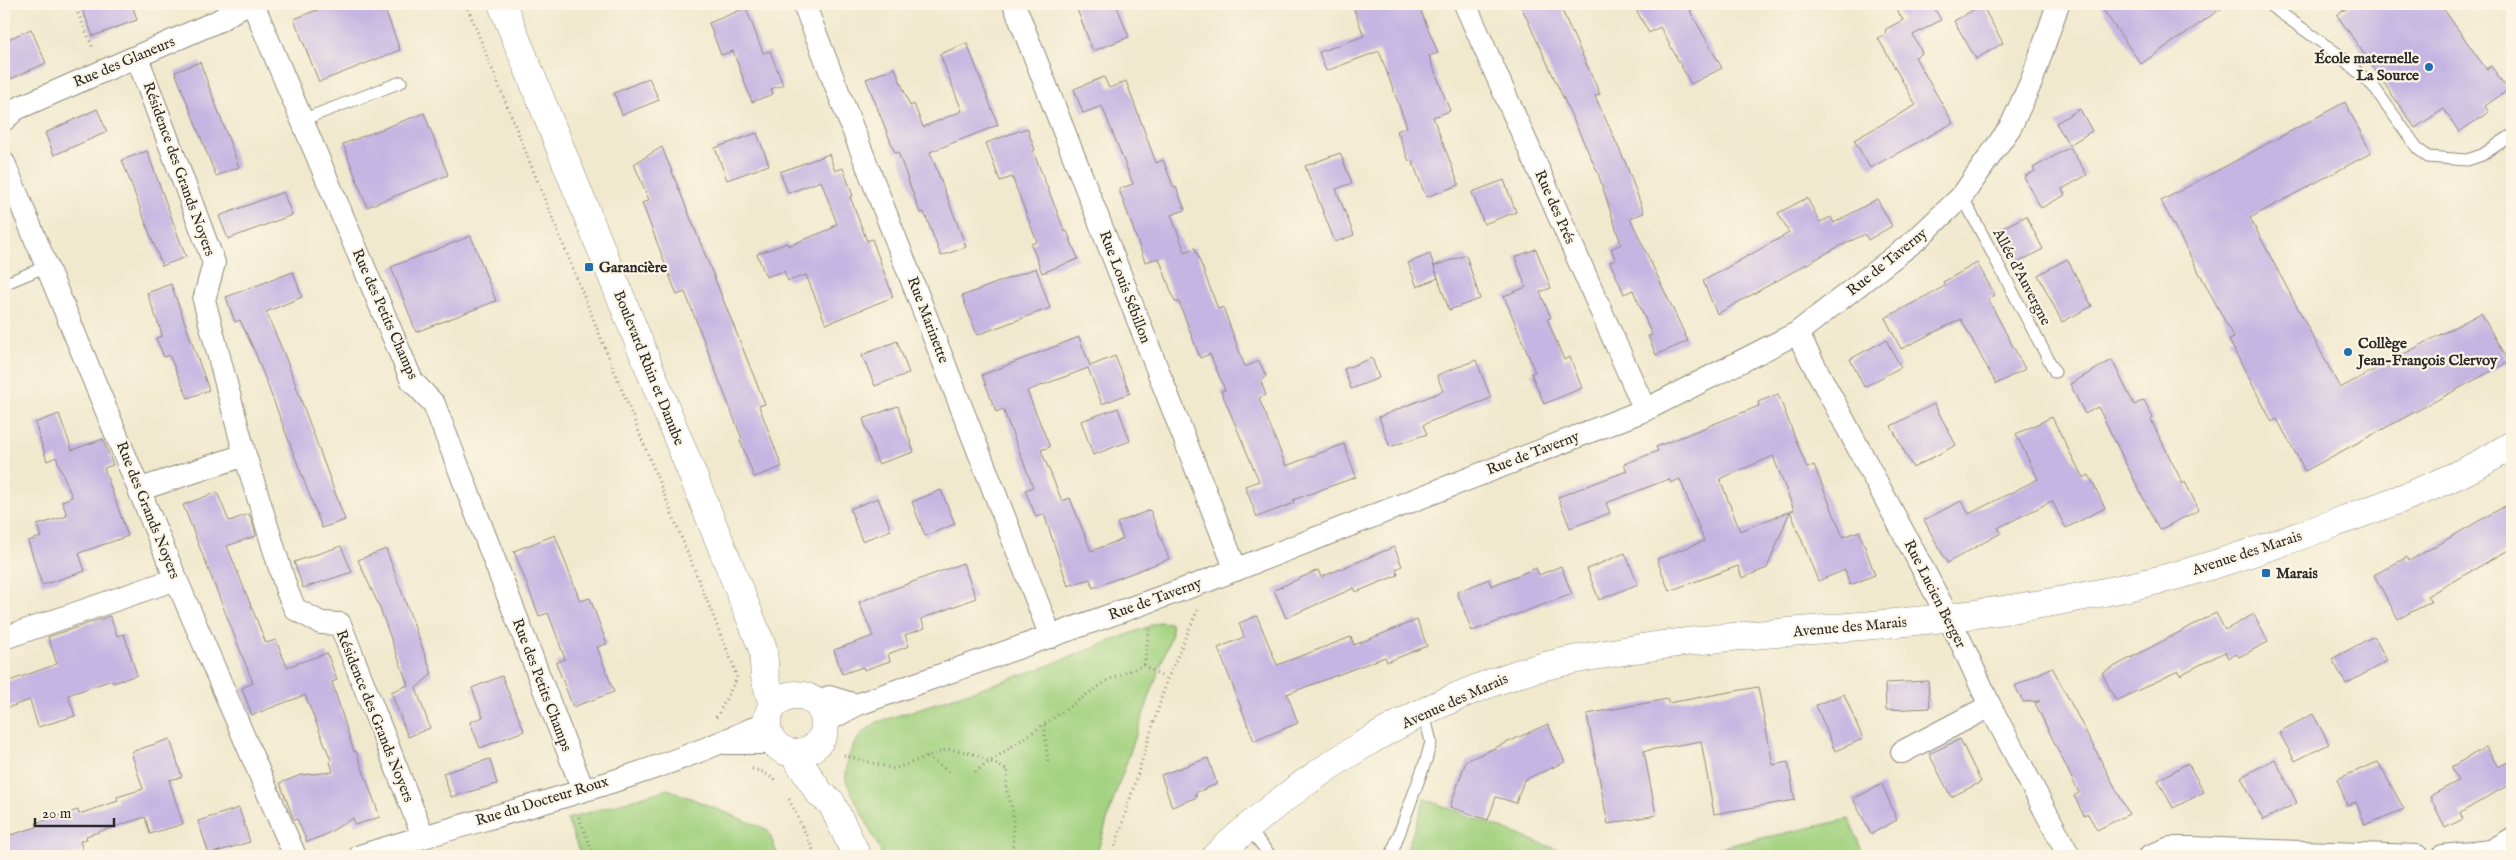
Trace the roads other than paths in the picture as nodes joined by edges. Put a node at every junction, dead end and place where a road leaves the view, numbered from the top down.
1 (245, 4) edge
2 (254, 4) edge
3 (502, 4) edge
4 (804, 4) edge
5 (1014, 4) edge
6 (1465, 4) edge
7 (2058, 4) edge
8 (2268, 4) edge
9 (137, 57) junction
10 (400, 82) dead end
11 (4, 120) edge
12 (302, 120) junction
13 (2512, 135) edge
14 (4, 163) edge
15 (1962, 196) junction
16 (47, 266) junction
17 (4, 284) edge
18 (1796, 333) junction
19 (2055, 372) dead end
20 (1645, 410) junction
21 (2512, 445) edge
22 (245, 455) junction
23 (141, 489) junction
24 (1236, 570) junction
25 (176, 579) junction
26 (1947, 617) junction
27 (1051, 637) junction
28 (4, 638) edge
29 (1990, 706) junction
30 (1424, 713) junction
31 (795, 723) junction
32 (1902, 752) dead end
33 (576, 792) junction
34 (1247, 827) junction
35 (423, 836) junction
36 (2512, 838) edge
37 (295, 856) edge
38 (360, 856) edge
39 (858, 856) edge
40 (1216, 856) edge
41 (1271, 856) edge
42 (1391, 856) edge
43 (2069, 856) edge
44 (2150, 856) edge
45 (2417, 856) edge
46 (2443, 856) edge

1 - 9 street, Rue des Glaneurs
2 - 12 street, Rue des Petits Champs
3 - 31 street, Boulevard Rhin et Danube
4 - 27 street, Rue Marinette
5 - 24 street, Rue Louis Sébillon
6 - 20 street, Rue des Prés
7 - 15 street, Rue de Taverny
8 - 13 lane
9 - 11 street, Rue des Glaneurs
9 - 22 street, Résidence des Grands Noyers
10 - 12 lane
12 - 33 street, Rue des Petits Champs
14 - 16 street, Rue des Grands Noyers
15 - 18 street, Rue de Taverny
15 - 19 lane, Allée d'Auvergne
16 - 17 lane
16 - 23 street, Rue des Grands Noyers
18 - 20 street, Rue de Taverny
18 - 26 street, Rue Lucien Berger
20 - 24 street, Rue de Taverny
21 - 26 street, Avenue des Marais
22 - 23 street
22 - 35 street, Résidence des Grands Noyers
23 - 25 street, Rue des Grands Noyers
24 - 27 street, Rue de Taverny
25 - 28 street
25 - 37 street, Rue des Grands Noyers
26 - 29 street, Rue Lucien Berger
26 - 30 street, Avenue des Marais
27 - 31 street, Rue de Taverny
29 - 32 street
29 - 43 street, Rue Lucien Berger
30 - 34 street, Avenue des Marais
30 - 42 lane
31 - 33 street, Rue du Docteur Roux
31 - 39 street, Boulevard Rhin et Danube
33 - 35 street, Rue du Docteur Roux
34 - 40 street, Avenue des Marais
34 - 41 lane
35 - 38 street, Rue du Docteur Roux
36 - 46 street
44 - 45 street

